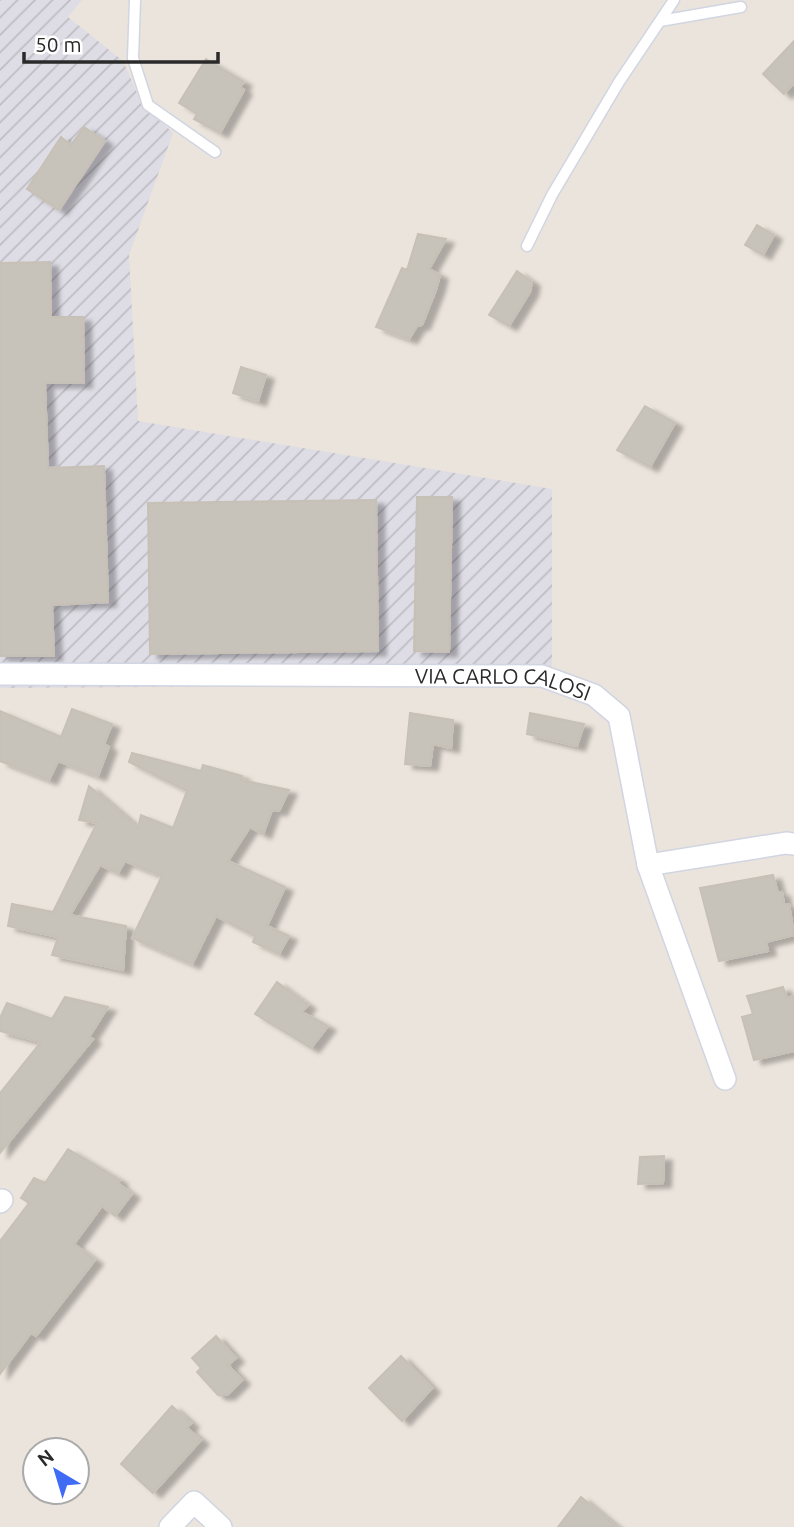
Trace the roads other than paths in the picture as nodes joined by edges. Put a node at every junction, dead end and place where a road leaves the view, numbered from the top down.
1 (135, 0) edge
2 (674, 0) edge
3 (741, 7) dead end
4 (660, 21) junction
5 (215, 152) dead end
6 (527, 246) dead end
7 (0, 674) edge
8 (794, 844) edge
9 (648, 865) junction
10 (725, 1079) dead end
11 (170, 1527) edge
12 (221, 1527) edge

1 - 5 lane
2 - 4 lane
3 - 4 lane
4 - 6 lane
7 - 9 street, VIA CARLO CALOSI
8 - 9 street
9 - 10 street, VIA CARLO CALOSI
11 - 12 street

